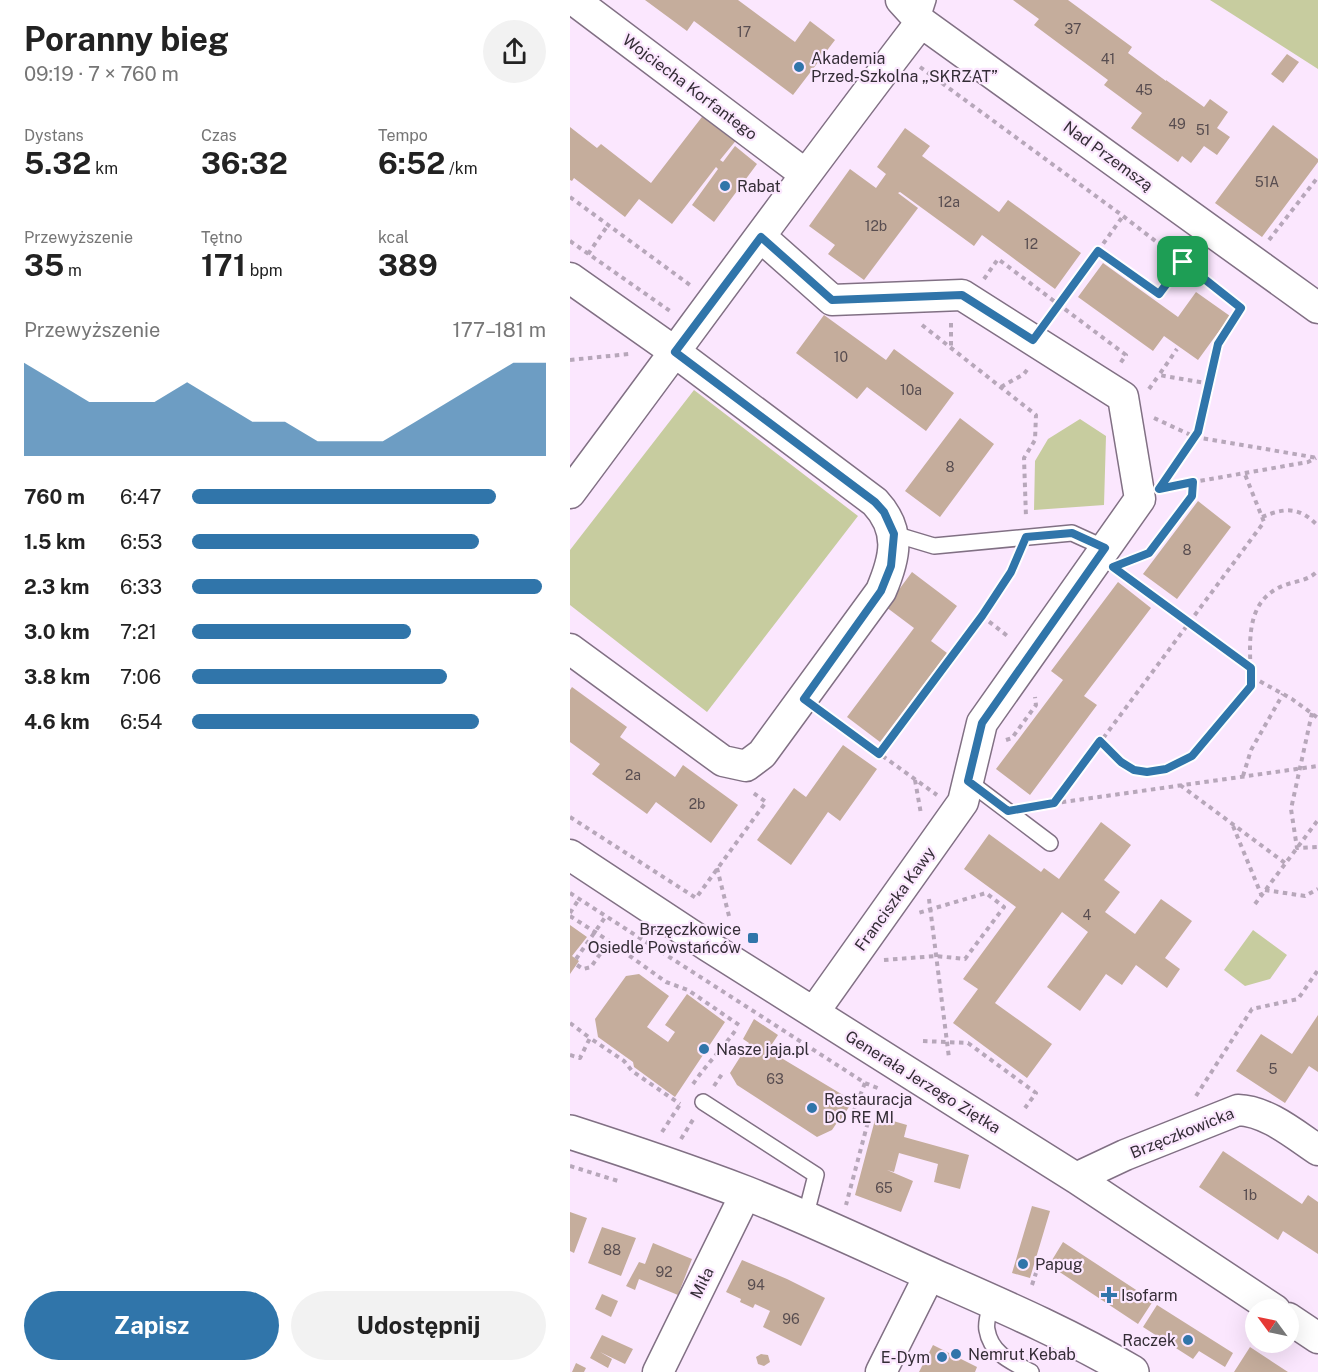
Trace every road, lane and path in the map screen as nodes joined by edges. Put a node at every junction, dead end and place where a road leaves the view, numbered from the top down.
1 (574, 0) edge
2 (901, 0) edge
3 (925, 11) edge
4 (898, 52) junction
5 (805, 174) junction
6 (1318, 177) edge
7 (570, 197) edge
8 (1123, 216) junction
9 (608, 225) junction
10 (761, 237) junction
11 (570, 241) edge
12 (1098, 251) junction
13 (588, 254) junction
14 (1253, 260) junction
15 (1183, 262) junction
16 (570, 278) edge
17 (890, 298) junction
18 (712, 301) junction
19 (1059, 305) junction
20 (1318, 308) edge
21 (960, 310) junction
22 (693, 328) junction
23 (1033, 340) junction
24 (951, 348) junction
25 (1178, 349) dead end
26 (675, 352) junction
27 (632, 354) dead end
28 (570, 360) edge
29 (1159, 375) junction
30 (1211, 384) junction
31 (1125, 393) junction
32 (1195, 437) junction
33 (1318, 458) edge
34 (1244, 472) junction
35 (1193, 482) junction
36 (570, 493) edge
37 (1262, 517) junction
38 (1318, 526) edge
39 (894, 534) junction
40 (1026, 537) junction
41 (1106, 557) junction
42 (1318, 570) edge
43 (982, 616) junction
44 (1188, 622) junction
45 (1001, 631) dead end
46 (570, 650) edge
47 (1251, 668) junction
48 (1251, 676) junction
49 (1034, 687) dead end
50 (1283, 694) junction
51 (804, 699) junction
52 (1312, 713) junction
53 (1318, 718) edge
54 (1100, 741) junction
55 (1000, 748) dead end
56 (879, 754) junction
57 (1318, 766) edge
58 (1301, 768) junction
59 (1243, 776) junction
60 (915, 780) dead end
61 (968, 781) junction
62 (1179, 785) junction
63 (746, 788) dead end
64 (1054, 803) junction
65 (1008, 811) junction
66 (570, 817) edge
67 (1318, 820) edge
68 (1232, 824) junction
69 (1050, 843) dead end
70 (1318, 847) edge
71 (1297, 848) junction
72 (570, 855) edge
73 (1286, 863) junction
74 (717, 868) junction
75 (1318, 889) edge
76 (928, 891) dead end
77 (1263, 892) junction
78 (570, 893) edge
79 (579, 899) junction
80 (1255, 904) dead end
81 (930, 910) junction
82 (570, 915) edge
83 (911, 915) dead end
84 (606, 916) junction
85 (730, 920) dead end
86 (595, 932) junction
87 (609, 941) junction
88 (936, 956) junction
89 (576, 959) dead end
90 (883, 961) dead end
91 (577, 965) dead end
92 (1318, 970) edge
93 (814, 1012) junction
94 (570, 1023) edge
95 (739, 1025) dead end
96 (590, 1038) junction
97 (923, 1041) dead end
98 (947, 1041) junction
99 (570, 1055) edge
100 (949, 1058) dead end
101 (703, 1102) dead end
102 (680, 1104) dead end
103 (1025, 1108) dead end
104 (570, 1132) edge
105 (1173, 1136) junction
106 (1318, 1150) edge
107 (570, 1166) edge
108 (1076, 1178) junction
109 (626, 1184) dead end
110 (746, 1193) junction
111 (844, 1211) dead end
112 (805, 1218) junction
113 (1036, 1273) dead end
114 (930, 1274) junction
115 (1032, 1285) dead end
116 (1258, 1299) edge
117 (992, 1301) junction
118 (1299, 1325) edge
119 (1318, 1338) edge
120 (658, 1372) edge
121 (880, 1372) edge
122 (1031, 1372) edge
123 (1132, 1372) edge

1 - 5 street, Wojciecha Korfantego
2 - 3 street, Nad Przemszą
3 - 4 street
3 - 14 street, Nad Przemszą
4 - 5 street
4 - 8 path
5 - 10 street
6 - 14 path
7 - 9 path
8 - 12 path
8 - 15 path
9 - 13 path
9 - 18 path
10 - 17 street
10 - 18 street
11 - 13 path
12 - 15 path
12 - 19 path
13 - 22 path
14 - 20 street, Nad Przemszą
15 - 30 path
16 - 26 street
17 - 21 street
17 - 24 path
18 - 22 street
19 - 21 path
19 - 23 path
19 - 31 path
21 - 23 street
21 - 24 path
22 - 26 street
23 - 31 street
24 - 40 path
25 - 29 path
26 - 36 street
26 - 39 street
27 - 28 path
29 - 30 path
29 - 31 path
30 - 32 path
31 - 32 path
31 - 41 street, Franciszka Kawy
32 - 33 path
32 - 35 path
33 - 34 path
34 - 35 path
34 - 37 path
35 - 41 path
37 - 38 path
37 - 44 path
39 - 40 lane
39 - 51 street
40 - 41 lane
40 - 43 path
41 - 44 path
41 - 61 street, Franciszka Kawy
42 - 47 path
43 - 45 path
43 - 56 path
44 - 47 path
44 - 54 path
46 - 51 street
47 - 48 path
48 - 50 path
48 - 54 path
49 - 55 path
50 - 52 path
50 - 59 path
51 - 56 path
52 - 53 path
52 - 58 path
54 - 64 path
56 - 60 path
57 - 58 path
58 - 59 path
58 - 71 path
59 - 62 path
61 - 65 lane
61 - 93 street, Franciszka Kawy
62 - 64 path
62 - 68 path
63 - 74 path
64 - 65 path
65 - 69 lane
66 - 74 path
67 - 71 path
68 - 73 path
68 - 77 path
70 - 71 path
71 - 73 path
72 - 93 street, Generała Jerzego Ziętka
73 - 77 path
74 - 85 path
75 - 77 path
76 - 81 path
77 - 80 path
78 - 79 path
79 - 82 path
79 - 84 path
81 - 83 path
81 - 88 path
81 - 88 path
82 - 86 path
84 - 86 path
84 - 111 path
86 - 87 path
86 - 89 path
87 - 91 path
87 - 95 path
88 - 90 path
88 - 98 path
92 - 105 path
93 - 108 street, Generała Jerzego Ziętka
94 - 96 path
96 - 99 path
96 - 102 path
97 - 98 path
98 - 100 path
98 - 103 path
101 - 112 lane
104 - 110 main road
105 - 106 street, Brzęczkowicka
105 - 108 street, Brzęczkowicka
107 - 109 path
108 - 116 street, Generała Jerzego Ziętka
110 - 112 main road
110 - 120 street, Miła
112 - 114 main road
113 - 115 path
114 - 117 main road
114 - 121 street
117 - 122 lane
117 - 123 main road
118 - 119 street

